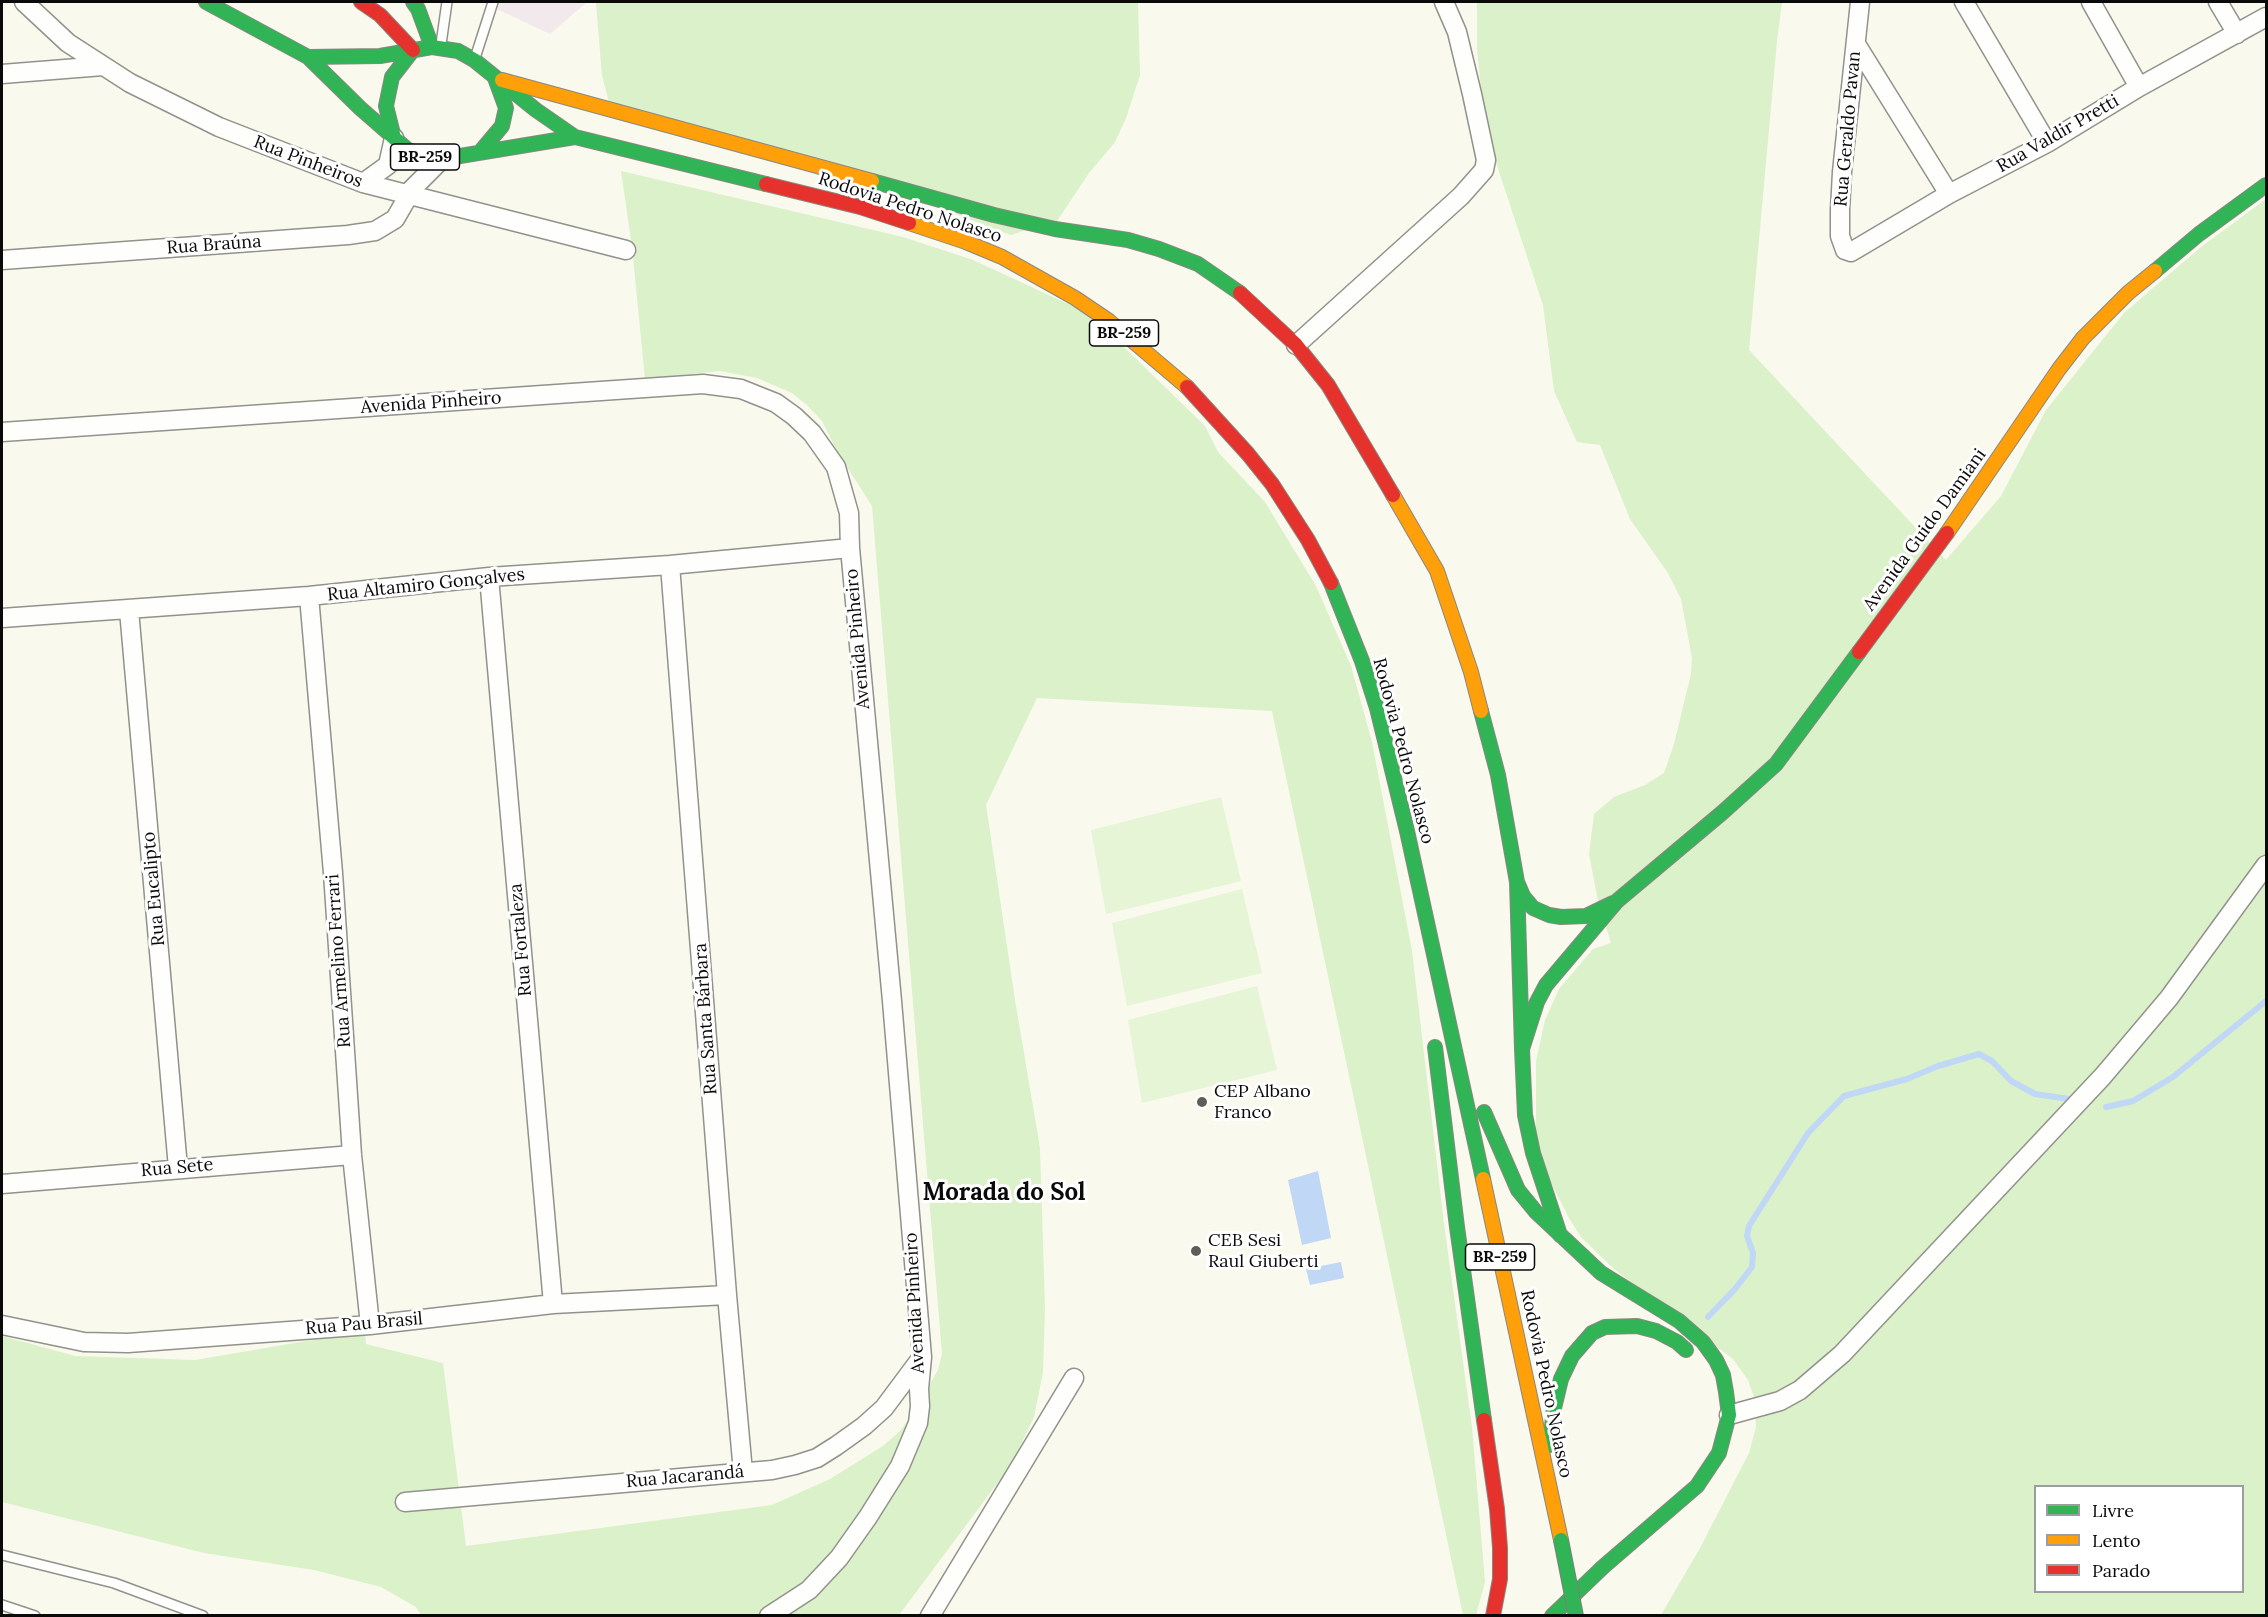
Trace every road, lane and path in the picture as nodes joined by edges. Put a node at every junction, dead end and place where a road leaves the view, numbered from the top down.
1 (24, 2) edge
2 (206, 2) edge
3 (361, 2) edge
4 (413, 2) edge
5 (447, 2) edge
6 (493, 2) edge
7 (1444, 2) edge
8 (1860, 2) edge
9 (1964, 2) edge
10 (2091, 2) edge
11 (2218, 2) edge
12 (2266, 17) edge
13 (2237, 34) junction
14 (1856, 44) junction
15 (436, 47) junction
16 (413, 50) junction
17 (308, 57) junction
18 (474, 60) junction
19 (103, 66) junction
20 (2, 74) edge
21 (495, 78) junction
22 (2139, 87) junction
23 (575, 137) junction
24 (394, 138) junction
25 (2047, 143) junction
26 (481, 151) junction
27 (443, 158) junction
28 (363, 183) junction
29 (2266, 184) edge
30 (406, 194) junction
31 (1949, 194) junction
32 (626, 250) dead end
33 (1851, 252) joint
34 (2, 260) edge
35 (1296, 345) junction
36 (4, 430) edge
37 (850, 548) junction
38 (670, 565) junction
39 (489, 577) junction
40 (309, 596) junction
41 (129, 610) junction
42 (2, 618) edge
43 (1407, 831) junction
44 (2266, 865) edge
45 (1517, 882) junction
46 (1617, 901) junction
47 (1429, 997) dead end
48 (1433, 1032) dead end
49 (1453, 1040) junction
50 (1522, 1049) junction
51 (352, 1155) junction
52 (178, 1168) junction
53 (2, 1184) edge
54 (1560, 1235) junction
55 (727, 1295) junction
56 (553, 1304) junction
57 (2, 1324) edge
58 (370, 1325) junction
59 (922, 1357) junction
60 (1696, 1358) dead end
61 (1074, 1378) dead end
62 (1719, 1406) junction
63 (743, 1472) junction
64 (1548, 1473) junction
65 (405, 1502) dead end
66 (1643, 1514) dead end
67 (2, 1555) edge
68 (2, 1605) edge
69 (1547, 1612) edge
70 (35, 1616) edge
71 (203, 1616) edge
72 (769, 1616) edge
73 (930, 1616) edge
74 (1493, 1616) edge
75 (1576, 1616) edge

1 - 19 street, Rua Pinheiros
2 - 17 main road, Rodovia Pedro Nolasco / BR-259
3 - 16 main road
4 - 15 main road
5 - 15 lane
6 - 18 lane
7 - 35 street
8 - 14 street, Rua Geraldo Pavan
9 - 25 street
10 - 22 street
11 - 13 street
12 - 13 street, Rua Valdir Pretti
13 - 22 street, Rua Valdir Pretti
14 - 31 street
14 - 33 street, Rua Geraldo Pavan
15 - 16 main road, Rodovia Pedro Nolasco / BR-259
15 - 18 main road, Rodovia Pedro Nolasco / BR-259
16 - 17 main road, Rodovia Pedro Nolasco / BR-259
16 - 24 main road
17 - 24 main road, Rodovia Pedro Nolasco / BR-259
18 - 21 main road, Rodovia Pedro Nolasco / BR-259
19 - 20 street
19 - 28 street, Rua Pinheiros
21 - 23 main road, Rodovia Pedro Nolasco / BR-259
21 - 26 main road
21 - 35 main road
22 - 25 street, Rua Valdir Pretti
23 - 26 main road, Rodovia Pedro Nolasco / BR-259
23 - 43 main road, Rodovia Pedro Nolasco / BR-259
24 - 27 main road, Rodovia Pedro Nolasco / BR-259
24 - 28 street
25 - 31 street, Rua Valdir Pretti
26 - 27 main road, Rodovia Pedro Nolasco / BR-259
27 - 30 street
28 - 30 street, Rua Pinheiros
29 - 46 main road, Avenida Guido Damiani
30 - 32 street, Rua Pinheiros
30 - 34 street, Rua Braúna
31 - 33 street, Rua Valdir Pretti
35 - 45 main road
36 - 37 street, Avenida Pinheiro
37 - 38 street, Rua Altamiro Gonçalves
37 - 59 street, Avenida Pinheiro
38 - 39 street, Rua Altamiro Gonçalves
38 - 55 street, Rua Santa Bárbara
39 - 40 street, Rua Altamiro Gonçalves
39 - 56 street, Rua Fortaleza
40 - 41 street, Rua Altamiro Gonçalves
40 - 51 street, Rua Armelino Ferrari
41 - 42 street, Rua Altamiro Gonçalves
41 - 52 street, Rua Eucalipto
43 - 47 main road
43 - 49 main road, Rodovia Pedro Nolasco / BR-259
44 - 62 street
45 - 46 main road, Avenida Guido Damiani
45 - 50 main road
46 - 50 main road, Avenida Guido Damiani
48 - 74 main road
49 - 54 main road
49 - 64 main road, Rodovia Pedro Nolasco / BR-259
50 - 54 main road, Avenida Guido Damiani
51 - 52 street, Rua Sete
51 - 58 street, Rua Armelino Ferrari
52 - 53 street, Rua Sete
54 - 62 main road
55 - 56 street, Rua Pau Brasil
55 - 63 street, Rua Santa Bárbara
56 - 58 street, Rua Pau Brasil
57 - 58 street, Rua Pau Brasil
59 - 63 street, Rua Jacarandá
59 - 72 street, Avenida Pinheiro
60 - 64 main road
61 - 73 street
62 - 69 main road
63 - 65 street, Rua Jacarandá
64 - 75 main road, Rodovia Pedro Nolasco / BR-259, bridge
66 - 69 main road
67 - 71 lane
68 - 70 lane

